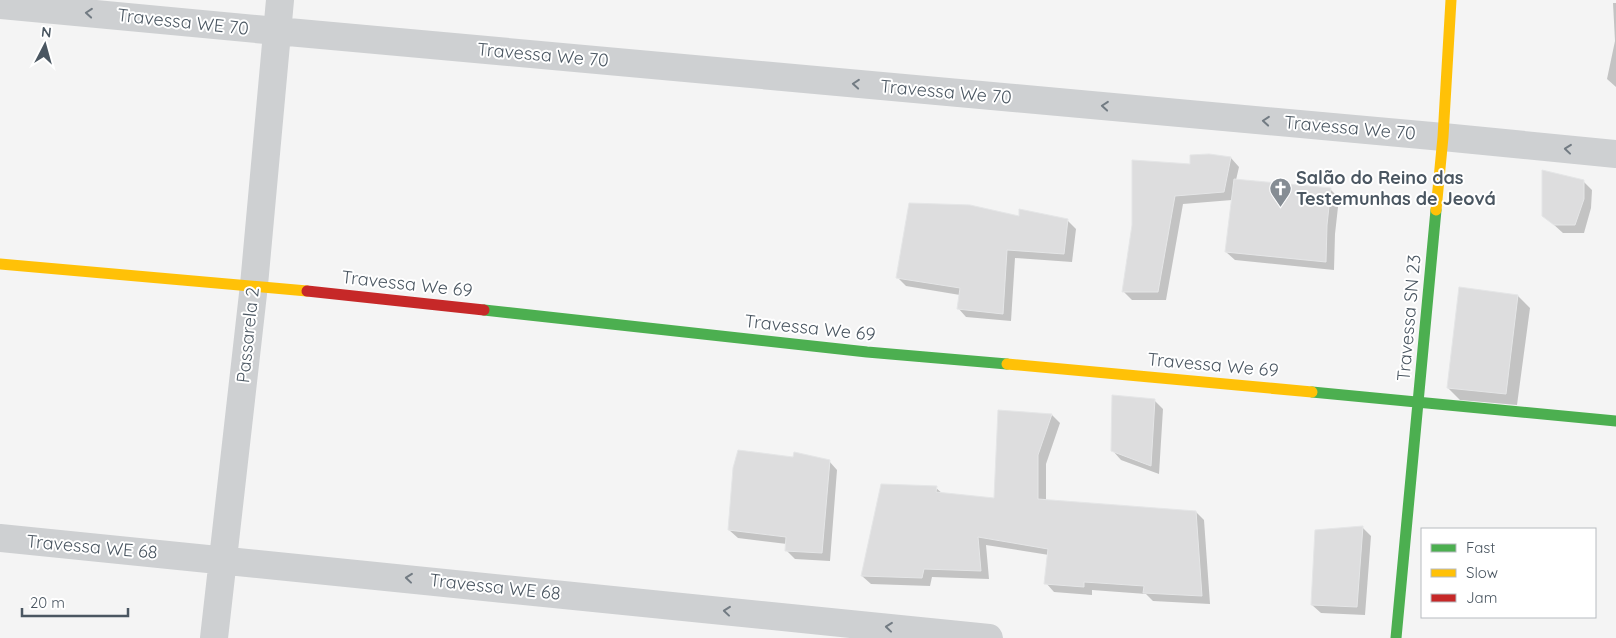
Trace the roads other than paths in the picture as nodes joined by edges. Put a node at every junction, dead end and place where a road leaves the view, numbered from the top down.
1 (280, 0) edge
2 (1450, 0) edge
3 (0, 4) edge
4 (277, 31) junction
5 (1443, 137) junction
6 (1616, 154) edge
7 (0, 264) edge
8 (254, 285) junction
9 (1418, 401) junction
10 (1616, 421) edge
11 (0, 538) edge
12 (223, 559) junction
13 (214, 638) edge
14 (989, 638) edge
15 (1396, 638) edge

1 - 4 street, Passarela 2
2 - 5 street, Travessa SN 23
4 -> 3 street, Travessa WE 70
5 -> 4 street, Travessa We 70
4 - 8 street, Passarela 2
6 -> 5 street, Travessa We 70
5 - 9 street, Travessa SN 23
7 - 8 street, Travessa We 69
8 - 9 street, Travessa We 69
8 - 12 street, Passarela 2
9 - 10 street, Travessa We 69
9 - 15 street, Travessa SN 23
11 - 12 street, Travessa WE 68
12 - 13 street, Passarela 2
14 -> 12 street, Travessa WE 68

